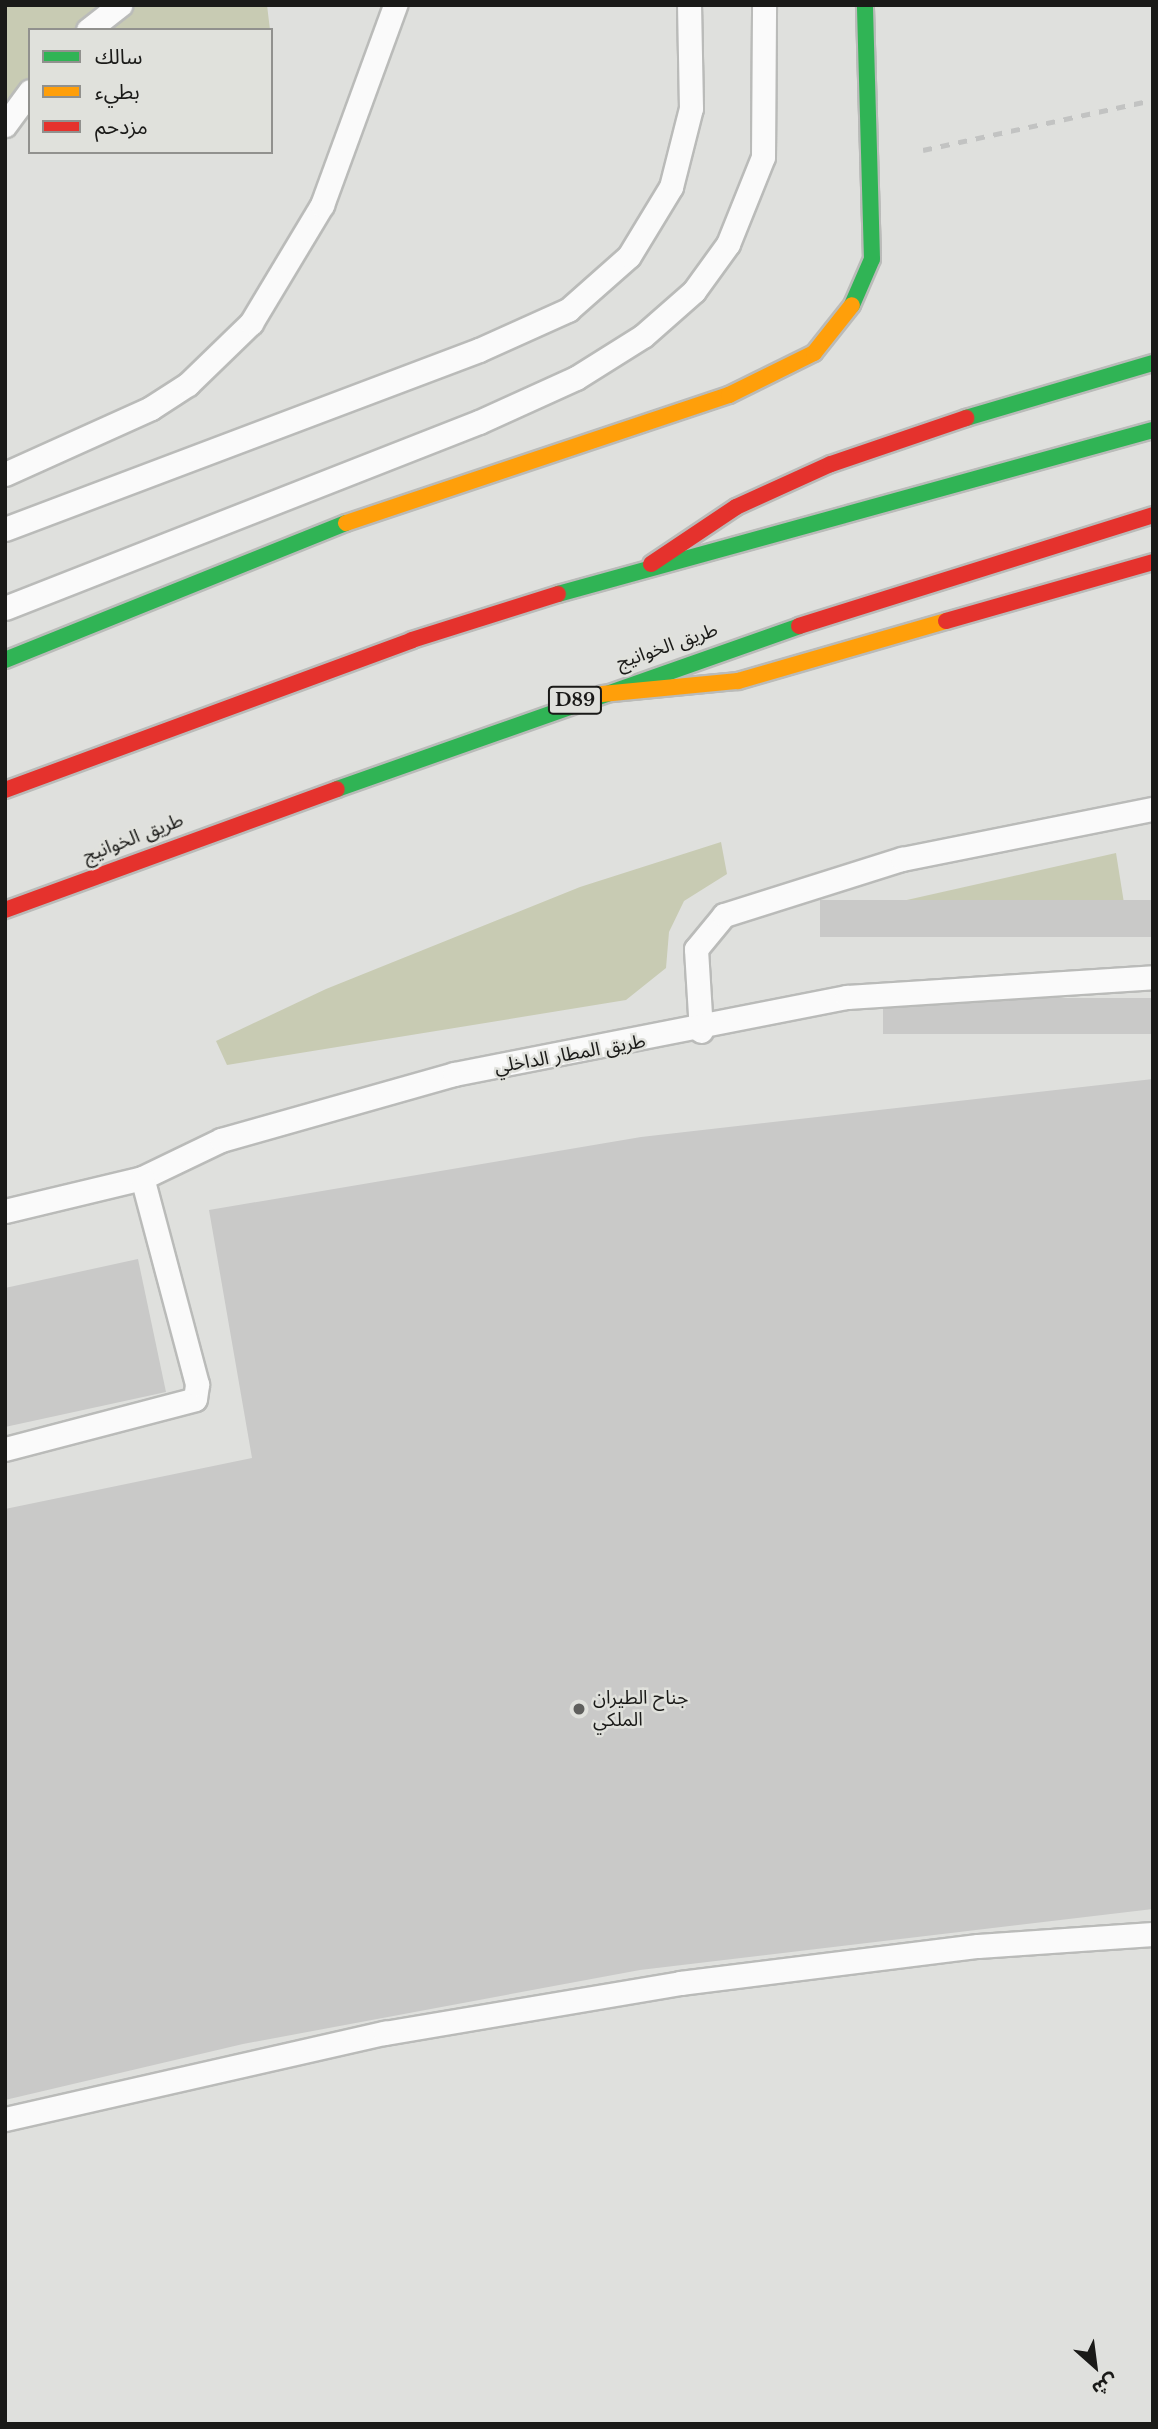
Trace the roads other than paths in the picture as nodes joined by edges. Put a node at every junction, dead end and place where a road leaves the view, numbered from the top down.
1 (120, 5) edge
2 (395, 5) edge
3 (690, 5) edge
4 (764, 5) edge
5 (865, 5) edge
6 (91, 28) edge
7 (28, 94) edge
8 (5, 125) edge
9 (1153, 363) edge
10 (1153, 430) edge
11 (5, 474) edge
12 (1153, 515) edge
13 (5, 529) edge
14 (1153, 562) edge
15 (650, 565) junction
16 (5, 608) edge
17 (5, 660) edge
18 (590, 694) junction
19 (5, 790) edge
20 (1153, 809) edge
21 (5, 910) edge
22 (1153, 977) edge
23 (701, 1031) junction
24 (142, 1178) junction
25 (5, 1211) edge
26 (5, 1449) edge
27 (1153, 1934) edge
28 (5, 2119) edge

1 - 6 lane
2 - 11 lane
3 - 13 lane
4 - 16 lane
5 - 17 main road
7 - 8 lane
9 - 15 main road
10 - 15 main road
12 - 18 main road, طريق الخوانيج / D89
14 - 18 main road
15 - 19 main road
18 - 21 main road, طريق الخوانيج / D89
20 - 23 lane
22 - 23 lane, طريق المطار الداخلي
23 - 24 lane, طريق المطار الداخلي
24 - 25 lane, طريق المطار الداخلي
24 - 26 lane
27 - 28 lane

